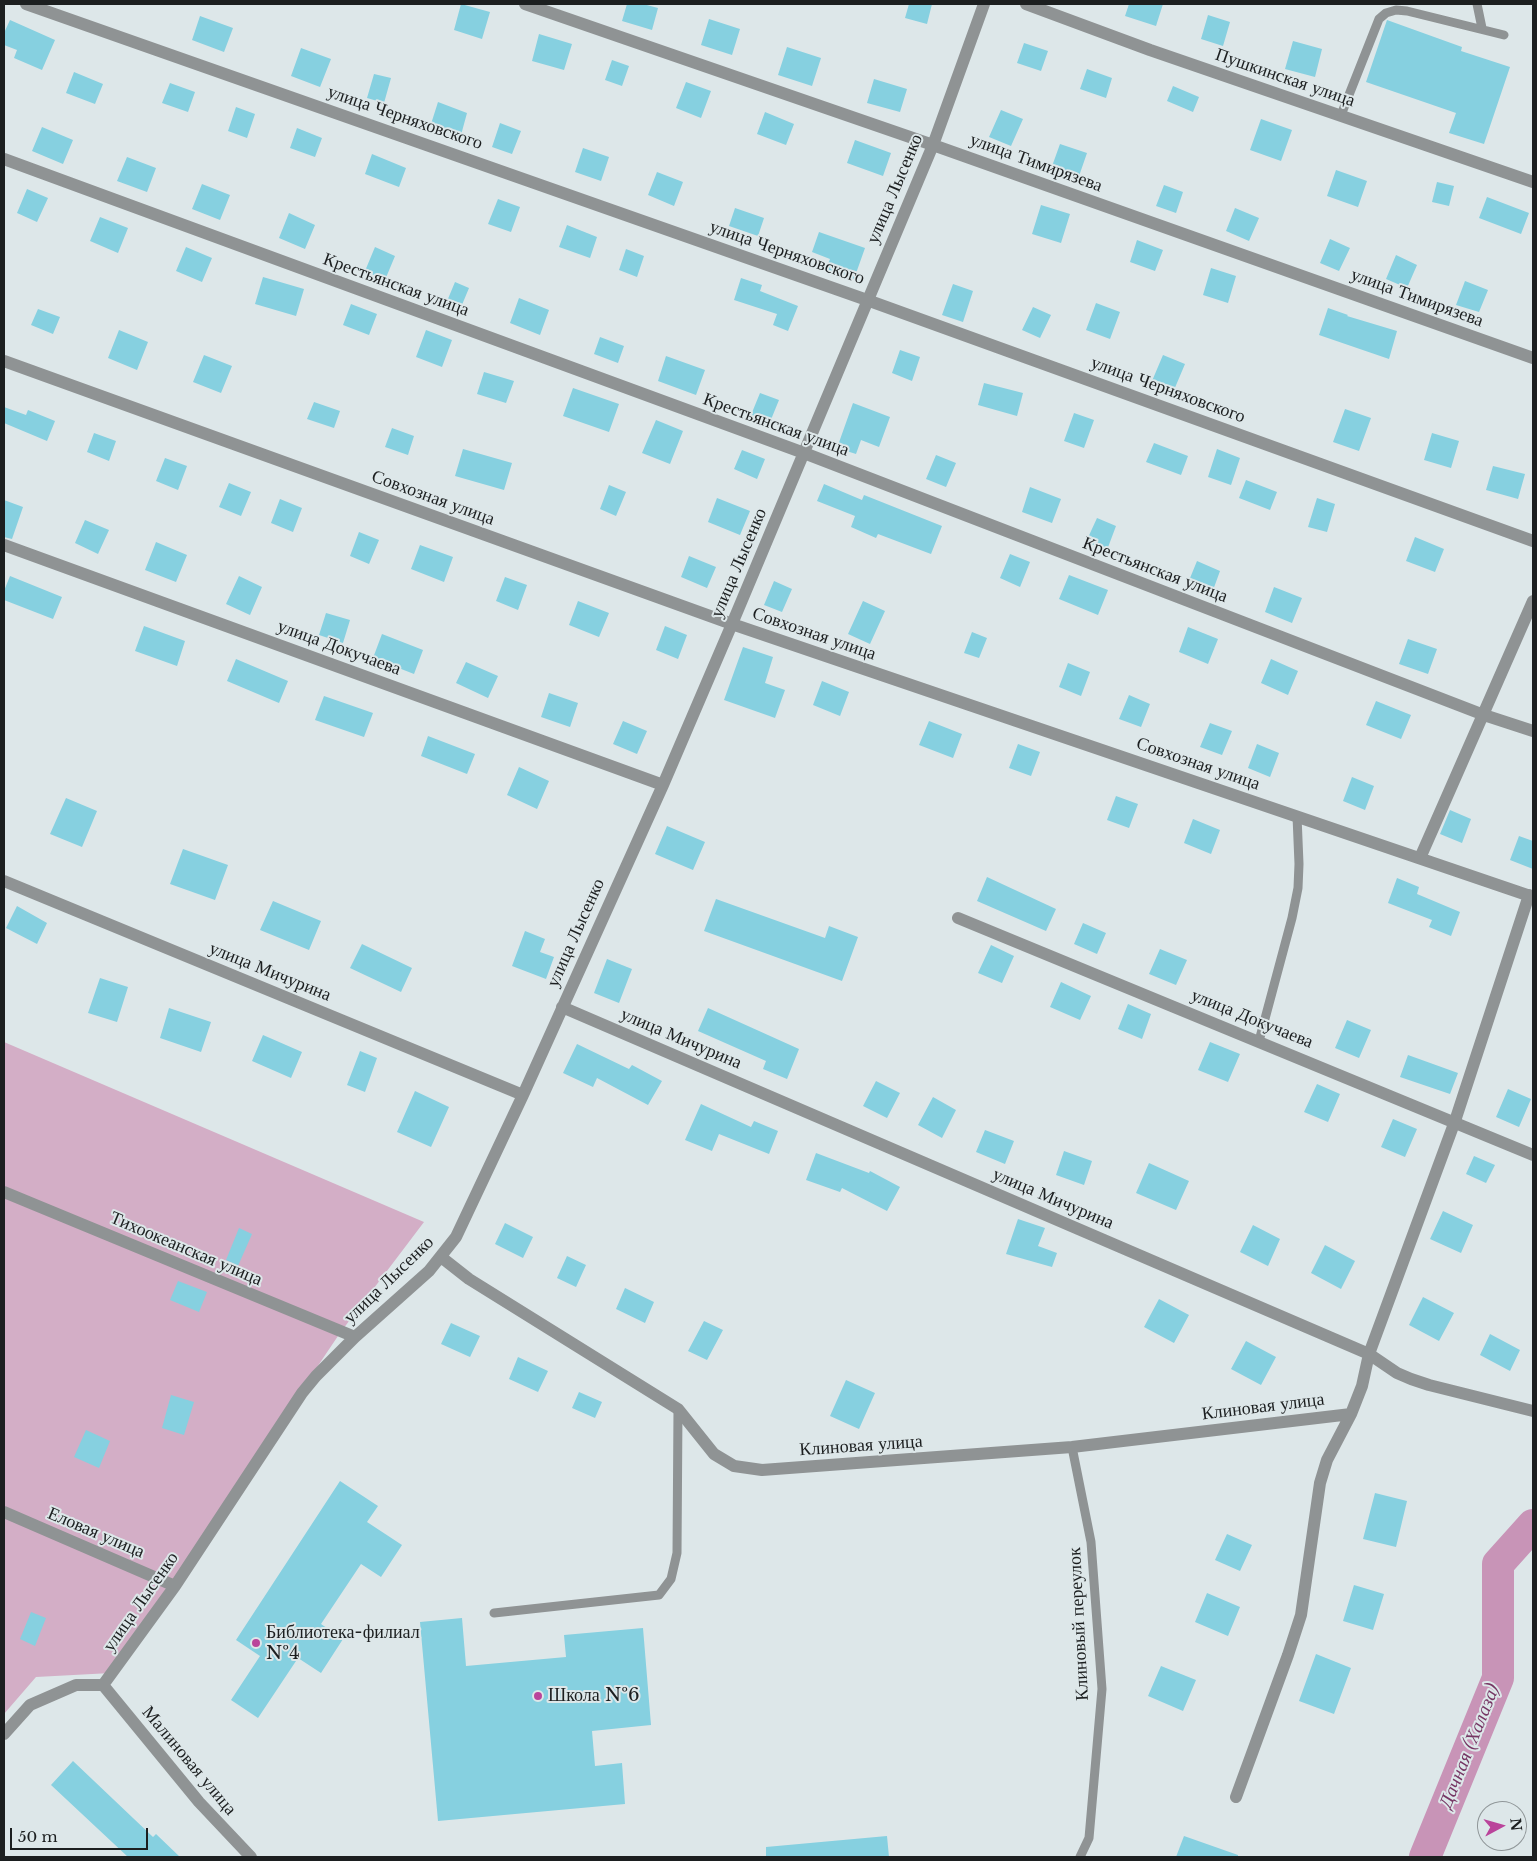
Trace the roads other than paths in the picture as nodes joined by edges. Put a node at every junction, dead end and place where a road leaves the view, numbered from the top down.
1 (26, 4) edge
2 (525, 4) edge
3 (984, 4) edge
4 (1026, 4) edge
5 (1477, 4) edge
6 (1482, 28) junction
7 (1504, 34) dead end
8 (1341, 116) junction
9 (933, 145) junction
10 (4, 159) edge
11 (1533, 182) edge
12 (867, 300) junction
13 (1533, 358) edge
14 (4, 361) edge
15 (804, 453) junction
16 (1533, 540) edge
17 (4, 545) edge
18 (1533, 601) edge
19 (732, 624) junction
20 (1484, 715) junction
21 (1533, 730) edge
22 (663, 785) junction
23 (1297, 816) junction
24 (1420, 858) junction
25 (4, 881) edge
26 (1531, 896) edge
27 (958, 918) dead end
28 (562, 1007) junction
29 (1259, 1041) junction
30 (523, 1095) junction
31 (1455, 1121) junction
32 (1533, 1155) edge
33 (4, 1192) edge
34 (441, 1257) junction
35 (354, 1338) junction
36 (1369, 1354) junction
37 (678, 1409) junction
38 (1533, 1411) edge
39 (1351, 1414) junction
40 (1072, 1447) junction
41 (4, 1512) edge
42 (175, 1586) junction
43 (494, 1613) dead end
44 (103, 1685) junction
45 (4, 1734) edge
46 (1236, 1797) dead end
47 (251, 1857) edge
48 (1080, 1857) edge

1 - 12 street, улица Черняховского
2 - 9 street, улица Тимирязева
3 - 9 street, улица Лысенко
4 - 8 street, Пушкинская улица
5 - 6 lane
6 - 7 lane
6 - 8 lane
8 - 11 street, Пушкинская улица
9 - 12 street, улица Лысенко
9 - 13 street, улица Тимирязева
10 - 15 street, Крестьянская улица
12 - 15 street, улица Лысенко
12 - 16 street, улица Черняховского
14 - 19 street, Совхозная улица
15 - 19 street, улица Лысенко
15 - 20 street, Крестьянская улица
17 - 22 street, улица Докучаева
18 - 20 street
19 - 22 street, улица Лысенко
19 - 23 street, Совхозная улица
20 - 21 street, Крестьянская улица
20 - 24 street
22 - 28 street, улица Лысенко
23 - 24 street, Совхозная улица
23 - 29 lane
24 - 26 street, Совхозная улица
25 - 30 street, улица Мичурина
26 - 31 street
27 - 29 street, улица Докучаева
28 - 30 street, улица Лысенко
28 - 36 street, улица Мичурина
29 - 31 street, улица Докучаева
30 - 34 street, улица Лысенко
31 - 32 street, улица Докучаева
31 - 36 street
33 - 35 street, Тихоокеанская улица
34 - 35 street, улица Лысенко
34 - 37 street, Клиновая улица
35 - 42 street, улица Лысенко
36 - 38 street, улица Мичурина
36 - 39 street
37 - 40 street, Клиновая улица
37 - 43 lane
39 - 40 street, Клиновая улица
39 - 46 street
40 - 48 lane, Клиновый переулок
41 - 42 street, Еловая улица
42 - 44 street, улица Лысенко
44 - 45 street
44 - 47 street, Малиновая улица

